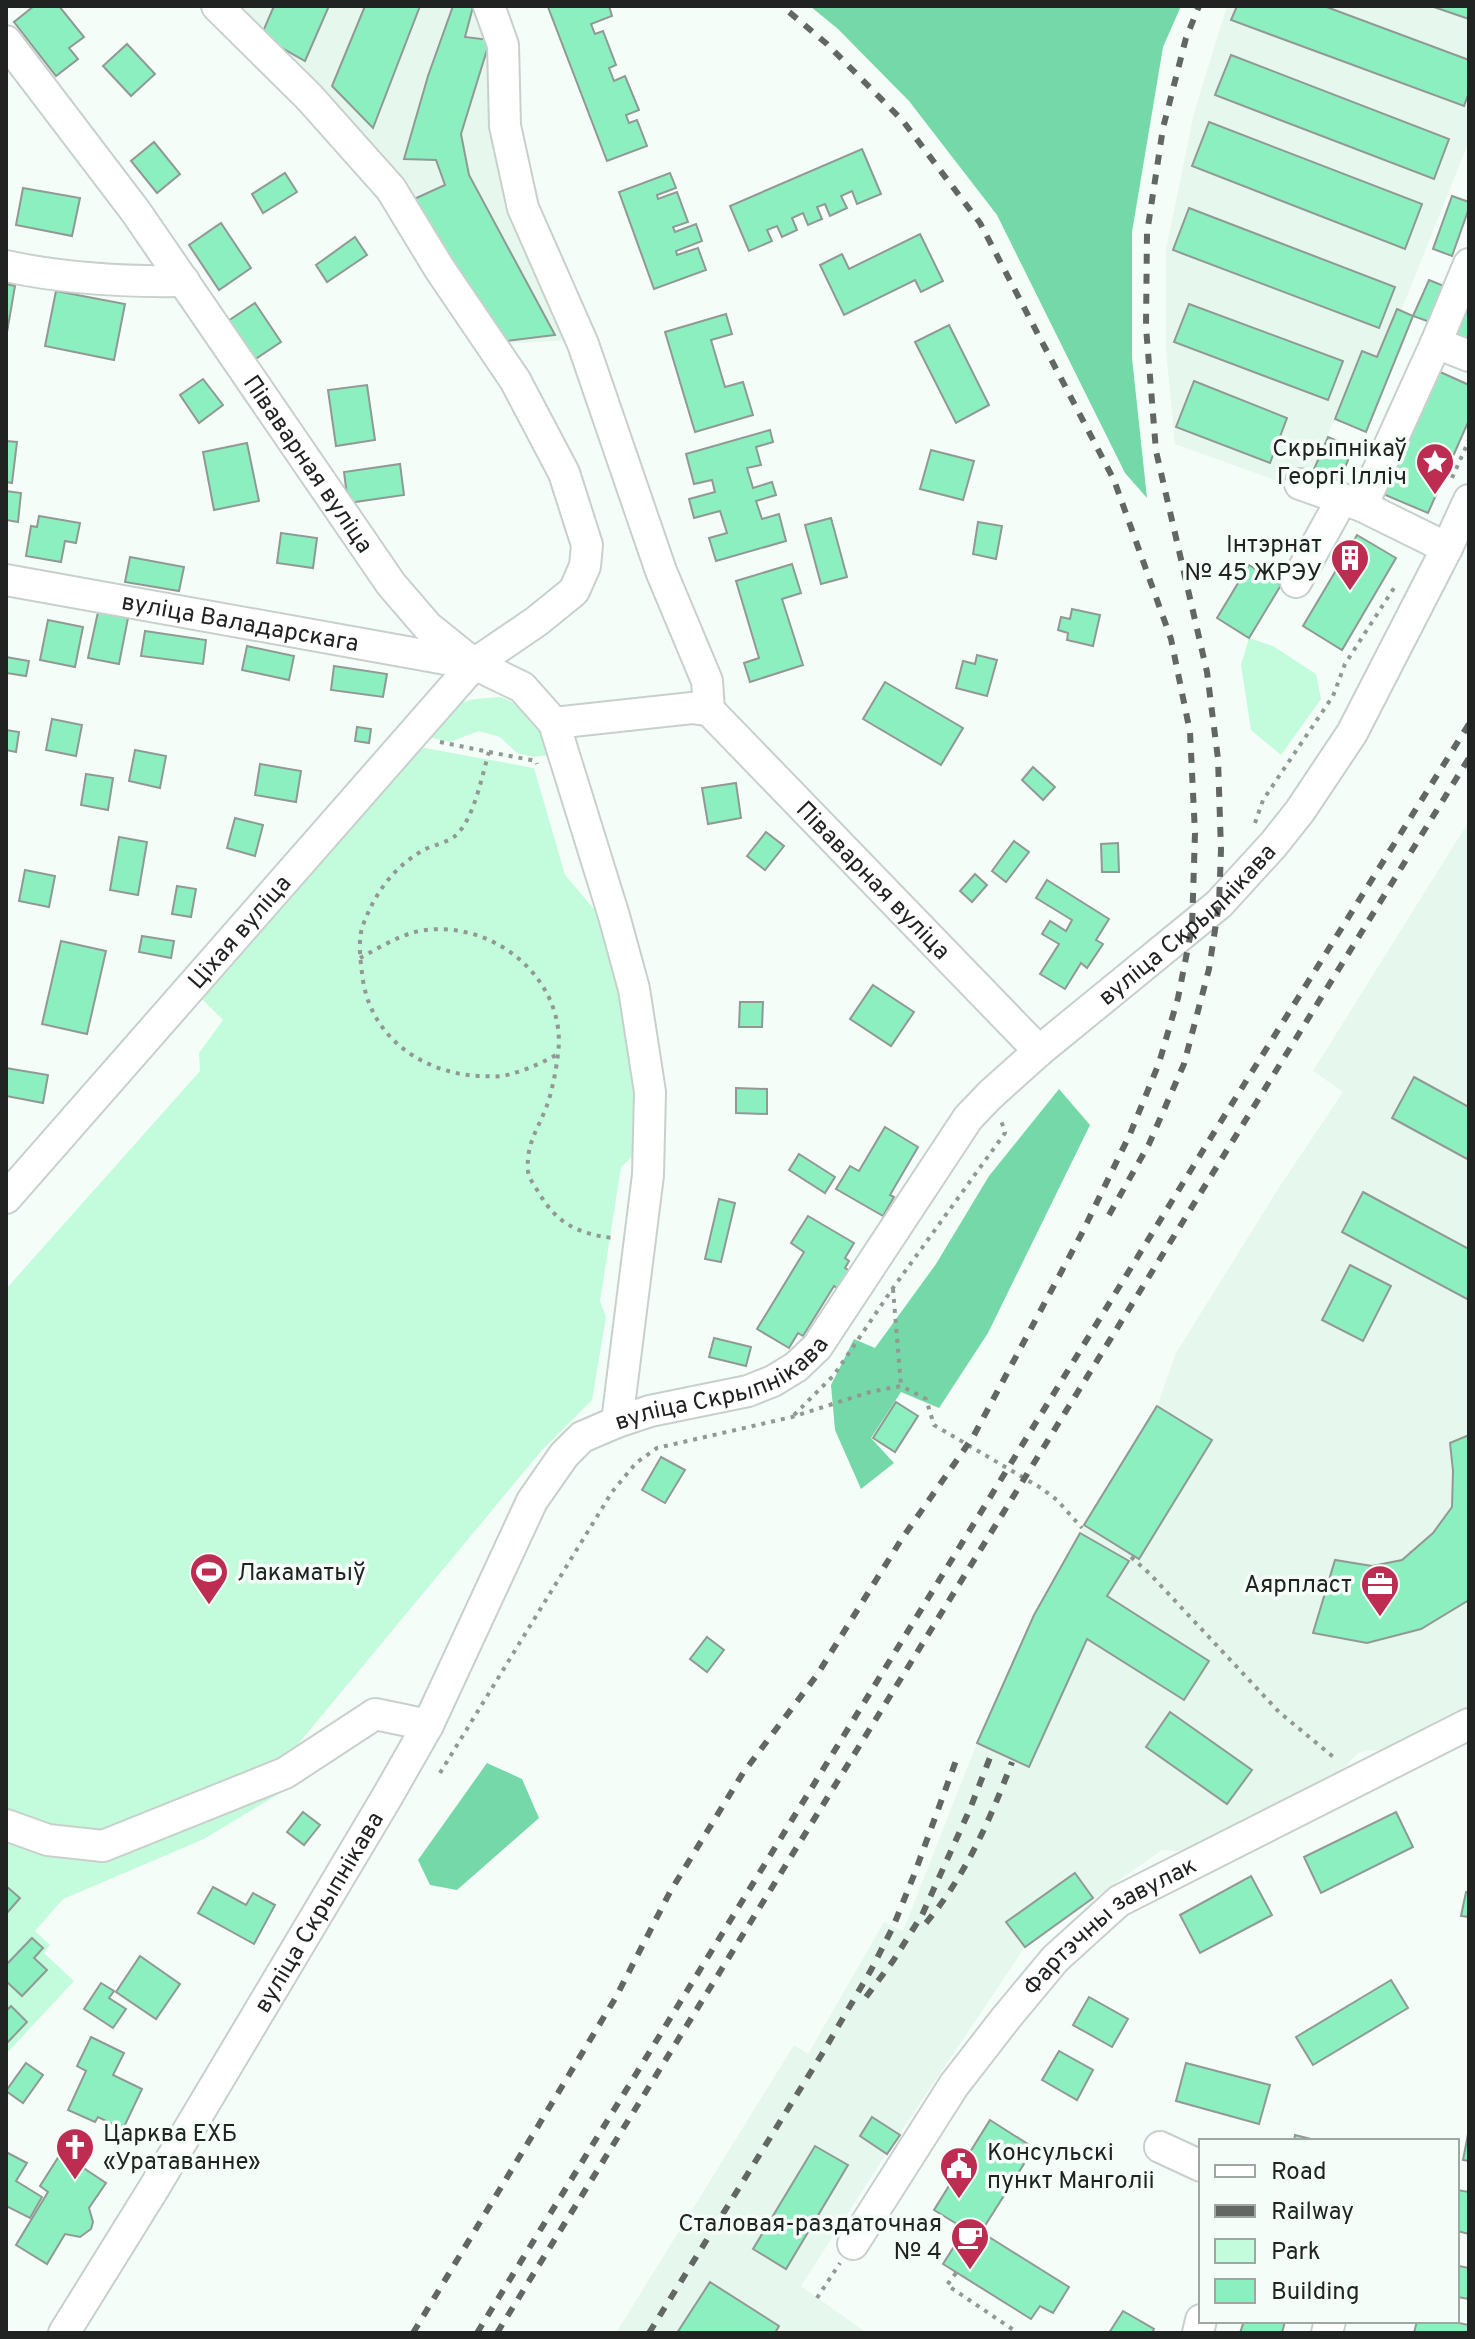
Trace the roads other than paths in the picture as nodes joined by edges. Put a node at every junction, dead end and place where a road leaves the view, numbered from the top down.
1 (217, 6) edge
2 (489, 6) edge
3 (6, 41) edge
4 (1469, 264) edge
5 (6, 266) edge
6 (184, 281) junction
7 (1436, 343) junction
8 (1469, 356) edge
9 (1300, 484) dead end
10 (1460, 491) edge
11 (1352, 502) junction
12 (1447, 548) junction
13 (6, 580) edge
14 (1296, 582) dead end
15 (474, 664) junction
16 (709, 710) junction
17 (554, 723) junction
18 (1039, 1051) junction
19 (6, 1198) edge
20 (617, 1422) junction
21 (1469, 1724) edge
22 (428, 1725) junction
23 (6, 1825) edge
24 (1160, 2147) dead end
25 (1199, 2165) edge
26 (853, 2244) road end
27 (64, 2333) edge

1 - 15 street, Ціхая вуліца
2 - 16 street
3 - 6 street, Піваварная вуліца
4 - 7 street
5 - 6 street
6 - 15 street, Піваварная вуліца
7 - 8 street
7 - 11 street
9 - 11 street
10 - 12 street, вуліца Скрыпнікава
11 - 12 street
11 - 14 street
12 - 18 street, вуліца Скрыпнікава
13 - 15 street, вуліца Валадарскага
15 - 17 street, Піваварная вуліца
15 - 19 street, Ціхая вуліца
16 - 17 street
16 - 18 street, Піваварная вуліца
17 - 20 street
18 - 20 street, вуліца Скрыпнікава
20 - 22 street, вуліца Скрыпнікава
21 - 26 street, Фартэчны завулак
22 - 23 street
22 - 27 street, вуліца Скрыпнікава
24 - 25 street

